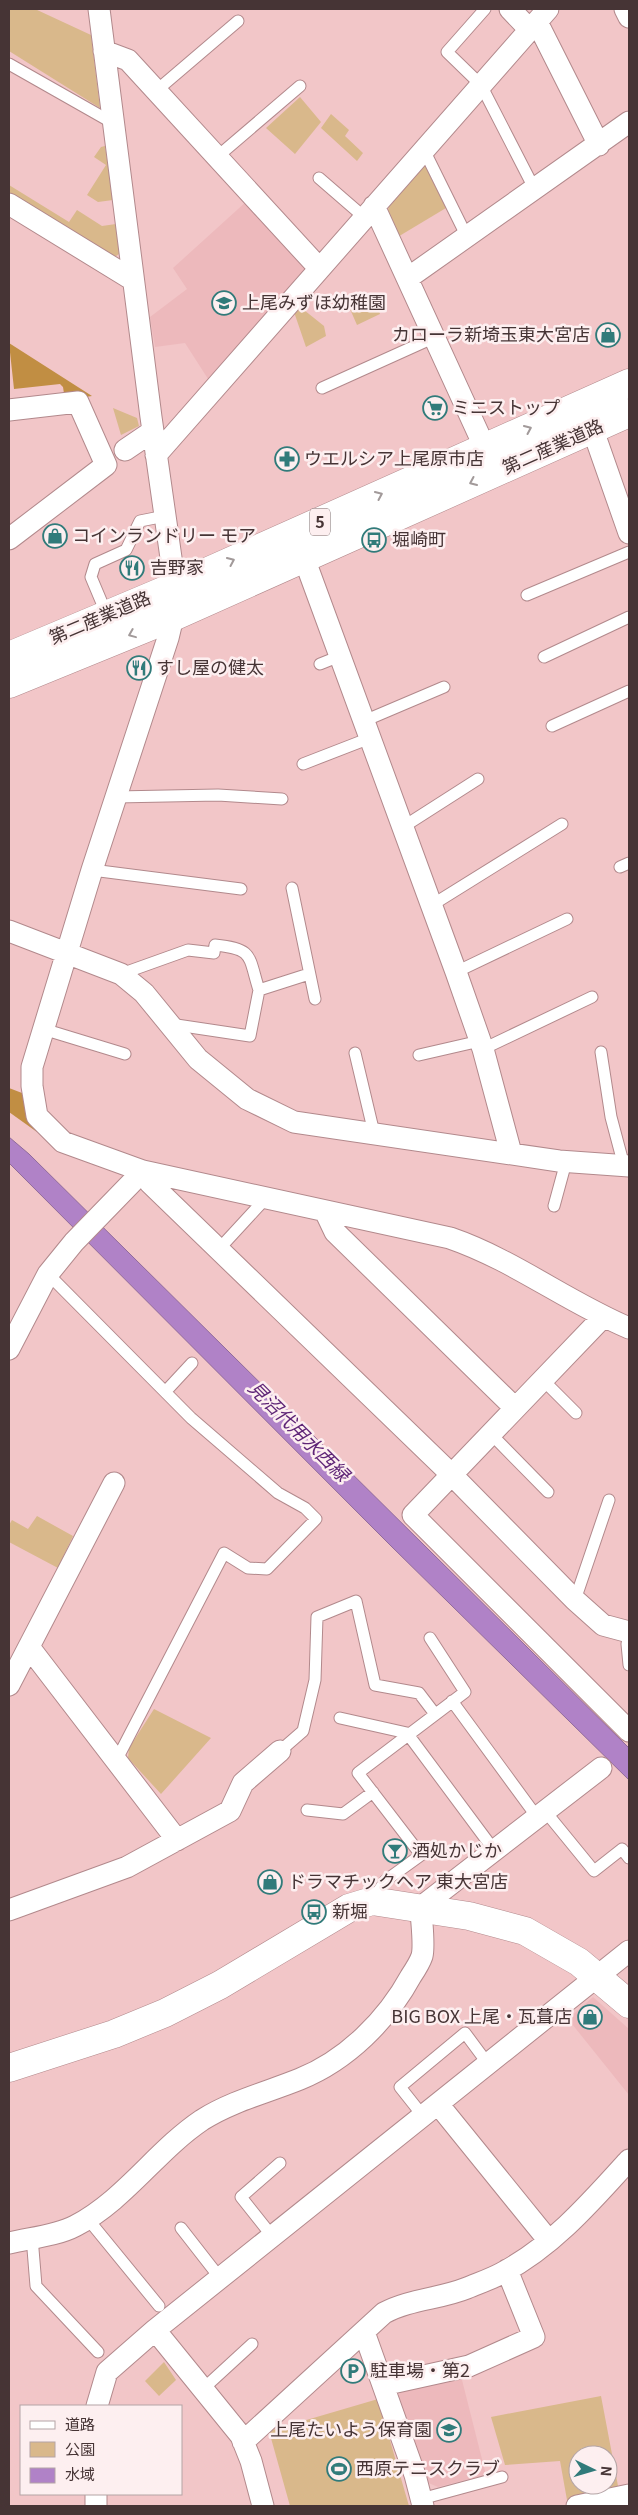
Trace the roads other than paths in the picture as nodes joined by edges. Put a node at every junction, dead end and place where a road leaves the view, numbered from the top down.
1 (99, 9) edge
2 (485, 9) edge
3 (510, 9) edge
4 (625, 9) edge
5 (629, 17) edge
6 (538, 20) edge
7 (238, 21) dead end
8 (104, 51) junction
9 (9, 64) edge
10 (481, 85) junction
11 (300, 86) dead end
12 (156, 91) junction
13 (629, 122) edge
14 (113, 123) junction
15 (599, 145) junction
16 (424, 150) junction
17 (217, 157) junction
18 (319, 178) dead end
19 (535, 190) junction
20 (9, 204) edge
21 (369, 212) junction
22 (467, 237) junction
23 (319, 268) junction
24 (408, 278) junction
25 (133, 280) junction
26 (435, 337) junction
27 (629, 383) edge
28 (322, 388) dead end
29 (9, 410) edge
30 (629, 413) edge
31 (588, 416) junction
32 (154, 431) junction
33 (486, 448) junction
34 (125, 450) dead end
35 (156, 455) junction
36 (166, 516) junction
37 (629, 533) edge
38 (9, 539) edge
39 (629, 552) edge
40 (304, 558) junction
41 (175, 586) junction
42 (527, 595) dead end
43 (107, 615) junction
44 (173, 617) junction
45 (629, 617) edge
46 (9, 656) edge
47 (340, 656) junction
48 (544, 657) dead end
49 (320, 664) dead end
50 (9, 684) edge
51 (444, 687) dead end
52 (629, 691) edge
53 (552, 726) dead end
54 (367, 729) junction
55 (303, 764) dead end
56 (478, 778) dead end
57 (116, 797) junction
58 (282, 799) dead end
59 (562, 824) dead end
60 (403, 827) junction
61 (92, 870) junction
62 (292, 888) dead end
63 (241, 889) dead end
64 (432, 905) junction
65 (567, 919) dead end
66 (9, 931) edge
67 (67, 953) junction
68 (456, 972) junction
69 (121, 974) junction
70 (309, 974) junction
71 (259, 990) junction
72 (592, 997) dead end
73 (315, 999) dead end
74 (170, 1024) junction
75 (43, 1029) junction
76 (481, 1045) junction
77 (602, 1052) dead end
78 (355, 1053) dead end
79 (125, 1054) dead end
80 (419, 1055) dead end
81 (374, 1133) junction
82 (511, 1153) junction
83 (566, 1162) junction
84 (627, 1166) edge
85 (143, 1171) junction
86 (266, 1198) junction
87 (554, 1206) dead end
88 (325, 1211) junction
89 (219, 1250) junction
90 (48, 1274) junction
91 (603, 1317) junction
92 (629, 1328) edge
93 (9, 1349) edge
94 (192, 1363) dead end
95 (542, 1380) junction
96 (166, 1391) junction
97 (516, 1408) junction
98 (576, 1413) dead end
99 (490, 1434) junction
100 (452, 1475) junction
101 (114, 1483) dead end
102 (548, 1492) dead end
103 (609, 1500) dead end
104 (575, 1600) junction
105 (629, 1633) edge
106 (430, 1638) dead end
107 (29, 1647) junction
108 (629, 1666) edge
109 (9, 1685) edge
110 (452, 1702) junction
111 (435, 1714) junction
112 (340, 1718) dead end
113 (629, 1731) edge
114 (407, 1733) junction
115 (280, 1751) joint
116 (116, 1761) junction
117 (601, 1768) dead end
118 (373, 1792) junction
119 (307, 1810) dead end
120 (541, 1814) junction
121 (177, 1840) junction
122 (494, 1850) junction
123 (629, 1858) edge
124 (372, 1901) junction
125 (421, 1907) junction
126 (9, 1910) edge
127 (629, 1951) edge
128 (598, 1976) junction
129 (629, 2004) edge
130 (488, 2064) junction
131 (9, 2068) edge
132 (430, 2110) junction
133 (629, 2160) edge
134 (280, 2163) dead end
135 (87, 2218) junction
136 (181, 2228) dead end
137 (272, 2236) junction
138 (32, 2237) junction
139 (549, 2241) junction
140 (9, 2243) edge
141 (507, 2270) junction
142 (220, 2278) junction
143 (159, 2306) dead end
144 (155, 2330) junction
145 (364, 2332) junction
146 (252, 2344) dead end
147 (98, 2352) dead end
148 (383, 2385) junction
149 (203, 2389) junction
150 (97, 2405) edge
151 (243, 2442) junction
152 (502, 2477) dead end
153 (629, 2495) edge
154 (422, 2502) edge
155 (263, 2506) edge
156 (577, 2506) edge

1 - 8 street
2 - 10 lane
3 - 6 street
4 - 5 street
6 - 10 street
6 - 15 street
7 - 12 lane
8 - 12 street
8 - 14 street
9 - 14 lane
10 - 16 street
10 - 19 lane
11 - 17 lane
12 - 17 street
13 - 15 street
14 - 25 street
15 - 19 street
16 - 21 street
16 - 22 lane
17 - 23 street
18 - 21 lane
19 - 22 street
20 - 25 street
21 - 23 street
21 - 24 street
22 - 24 street
23 - 35 street
24 - 26 street
25 - 32 street
26 - 28 lane
26 - 33 street
27 - 31 main road, 第二産業道路 / 5
29 - 38 street
30 - 31 main road, 第二産業道路 / 5
33 -> 31 main road, 第二産業道路 / 5
31 - 37 street
31 -> 40 main road, 第二産業道路 / 5
32 - 34 street
32 - 35 street
41 -> 33 main road, 第二産業道路 / 5
35 - 36 street
36 - 41 street
36 - 43 lane
39 - 42 lane
40 - 44 main road, 第二産業道路 / 5
40 - 47 street
41 - 43 main road, 第二産業道路 / 5
41 - 44 street
43 - 46 main road, 第二産業道路 / 5
44 -> 50 main road, 第二産業道路 / 5
44 - 57 street
45 - 48 lane
47 - 49 lane
47 - 54 street
51 - 54 lane
52 - 53 lane
54 - 55 lane
54 - 60 street
56 - 60 lane
57 - 58 lane
57 - 61 street
59 - 64 lane
60 - 64 street
61 - 63 lane
61 - 67 street
62 - 70 lane
64 - 68 street
65 - 68 lane
66 - 67 street
67 - 69 street
67 - 75 street
68 - 76 street
69 - 71 lane
69 - 74 street
70 - 71 lane
70 - 73 lane
71 - 74 lane
72 - 76 lane
74 - 81 street
75 - 79 lane
75 - 85 street
76 - 80 lane
76 - 82 street
77 - 84 lane
78 - 81 lane
81 - 82 street
82 - 83 street
83 - 84 street
83 - 87 lane
85 - 86 street
85 - 89 street
85 - 90 street
86 - 88 street
86 - 89 lane
88 - 91 street
88 - 97 street
89 - 100 street
90 - 93 street
90 - 96 lane
91 - 92 street
91 - 95 street
94 - 96 lane
95 - 97 street
95 - 98 lane
96 - 116 lane
97 - 99 street
99 - 100 street
99 - 102 lane
100 - 104 street
100 - 113 street
101 - 107 street
103 - 104 lane
104 - 105 street
105 - 108 lane
106 - 110 lane
107 - 109 street
107 - 116 street
110 - 111 lane
110 - 120 lane
111 - 114 lane
111 - 115 lane
112 - 114 lane
114 - 118 lane
114 - 122 lane
115 - 121 street
116 - 121 street
117 - 120 street
118 - 119 lane
118 - 124 lane
120 - 122 street
120 - 123 lane
121 - 126 street
122 - 125 street
124 - 125 main road
124 - 131 main road
125 - 128 main road
125 - 135 street
127 - 128 street
128 - 129 main road
128 - 130 street
130 - 132 street
130 - 132 lane
132 - 137 street
132 - 139 street
133 - 139 street
134 - 137 lane
135 - 138 street
135 - 143 lane
136 - 142 lane
137 - 142 street
138 - 140 street
138 - 147 lane
139 - 141 street
141 - 145 street
141 - 148 street
142 - 144 street
144 - 149 street
144 - 150 street
145 - 148 street
145 - 151 street
146 - 149 lane
148 - 154 street
149 - 151 street
151 - 155 street
152 - 154 lane
153 - 156 street

